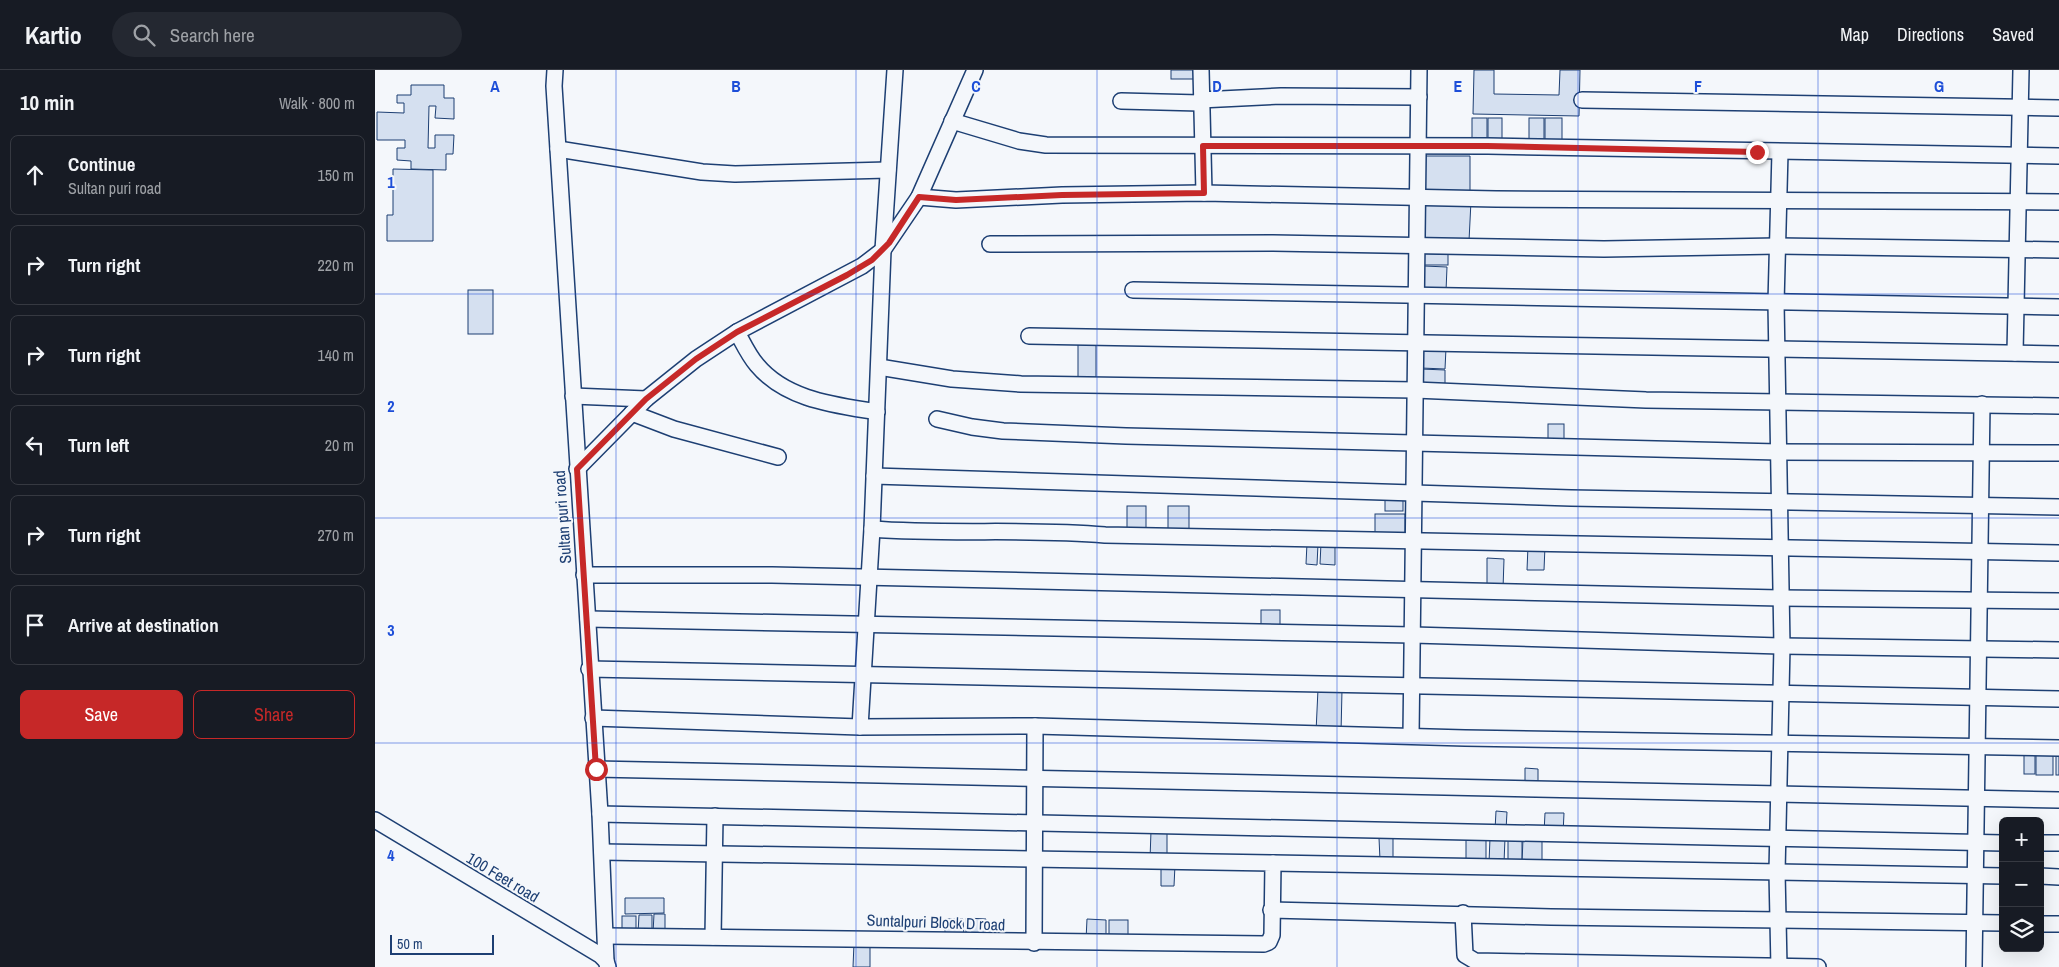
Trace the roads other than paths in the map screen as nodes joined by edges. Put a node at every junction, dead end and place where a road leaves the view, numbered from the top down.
1 (555, 70) edge
2 (895, 70) edge
3 (975, 70) edge
4 (1201, 70) edge
5 (1419, 70) edge
6 (2021, 70) edge
7 (1419, 97) junction
8 (1583, 100) dead end
9 (1121, 101) dead end
10 (1200, 101) junction
11 (2019, 108) junction
12 (2059, 108) edge
13 (952, 121) junction
14 (1203, 146) junction
15 (1418, 147) junction
16 (558, 149) junction
17 (1780, 152) junction
18 (2019, 156) junction
19 (2059, 156) edge
20 (888, 170) junction
21 (1204, 193) junction
22 (919, 197) junction
23 (1416, 197) junction
24 (2018, 200) junction
25 (1780, 201) junction
26 (2059, 202) edge
27 (990, 244) dead end
28 (1417, 246) junction
29 (1778, 246) junction
30 (883, 250) junction
31 (2017, 250) junction
32 (2059, 250) edge
33 (1133, 290) dead end
34 (1417, 296) junction
35 (1776, 303) junction
36 (2015, 306) junction
37 (2059, 307) edge
38 (737, 332) junction
39 (1029, 336) dead end
40 (1416, 344) junction
41 (1776, 350) junction
42 (2015, 353) junction
43 (2059, 354) edge
44 (879, 367) junction
45 (1415, 390) junction
46 (573, 396) junction
47 (646, 399) junction
48 (1777, 401) junction
49 (1982, 404) junction
50 (2059, 406) edge
51 (877, 412) junction
52 (632, 413) junction
53 (937, 419) dead end
54 (1414, 443) junction
55 (1981, 451) junction
56 (1778, 452) junction
57 (2059, 453) edge
58 (777, 457) dead end
59 (577, 469) junction
60 (874, 476) junction
61 (1415, 492) junction
62 (1779, 502) junction
63 (1981, 507) junction
64 (2059, 507) edge
65 (872, 529) junction
66 (1413, 541) junction
67 (1780, 548) junction
68 (1980, 552) junction
69 (2059, 553) edge
70 (584, 575) junction
71 (868, 578) junction
72 (1413, 589) junction
73 (1781, 598) junction
74 (1980, 600) junction
75 (2059, 601) edge
76 (588, 619) junction
77 (866, 625) junction
78 (1413, 635) junction
79 (1782, 646) junction
80 (1979, 649) junction
81 (2059, 650) edge
82 (589, 669) junction
83 (862, 675) junction
84 (1412, 686) junction
85 (1781, 694) junction
86 (1978, 697) junction
87 (2059, 699) edge
88 (593, 718) junction
89 (1035, 726) junction
90 (860, 727) junction
91 (1411, 736) junction
92 (1781, 742) junction
93 (1977, 747) junction
94 (2059, 748) edge
95 (596, 769) junction
96 (1035, 779) junction
97 (1779, 794) junction
98 (1977, 798) junction
99 (2059, 800) edge
100 (600, 814) junction
101 (715, 816) junction
102 (375, 820) edge
103 (1034, 825) junction
104 (1778, 838) junction
105 (1976, 843) junction
106 (1999, 843) edge
107 (2044, 843) edge
108 (2059, 844) edge
109 (602, 852) junction
110 (714, 854) junction
111 (1034, 861) junction
112 (1273, 863) junction
113 (1777, 872) junction
114 (1975, 875) junction
115 (1999, 876) edge
116 (2044, 876) edge
117 (2059, 877) edge
118 (1271, 910) junction
119 (1463, 913) junction
120 (1777, 921) junction
121 (1975, 923) junction
122 (1999, 924) edge
123 (2044, 924) edge
124 (2059, 924) edge
125 (607, 936) junction
126 (713, 937) junction
127 (1034, 943) junction
128 (607, 964) edge
129 (1779, 966) edge
130 (1818, 967) edge
131 (1974, 967) edge

1 - 16 street, Sultan puri road
2 - 20 street
3 - 13 street
4 - 10 street
5 - 7 street
6 - 11 street
7 - 10 street
7 - 15 street
8 - 11 street
9 - 10 street
10 - 14 street
11 - 12 street
11 - 18 street
13 - 14 street
13 - 22 street
14 - 15 street
14 - 21 street
15 - 17 street
15 - 23 street
16 - 20 street
16 - 46 street, Sultan puri road
17 - 18 street
17 - 25 street
18 - 19 street
18 - 24 street
20 - 30 street
21 - 22 street
21 - 23 street
22 - 30 street
23 - 25 street
23 - 28 street
24 - 25 street
24 - 26 street
24 - 31 street
25 - 29 street
27 - 28 street
28 - 29 street
28 - 34 street
29 - 31 street
29 - 35 street
30 - 38 street
30 - 44 street
31 - 32 street
31 - 36 street
33 - 34 street
34 - 35 street
34 - 40 street
35 - 36 street
35 - 41 street
36 - 37 street
36 - 42 street
38 - 47 street
38 - 51 street
39 - 40 street
40 - 41 street
40 - 45 street
41 - 42 street
41 - 48 street
42 - 43 street
44 - 45 street
44 - 51 street
45 - 48 street
45 - 54 street
46 - 47 street
46 - 59 street, Sultan puri road
47 - 52 street
48 - 49 street
48 - 56 street
49 - 50 street
49 - 55 street
51 - 60 street
52 - 58 street
52 - 59 street
53 - 54 street
54 - 56 street
54 - 61 street
55 - 56 street
55 - 57 street
55 - 63 street
56 - 62 street
59 - 70 street, Sultan puri road
60 - 61 street
60 - 65 street
61 - 62 street
61 - 66 street
62 - 63 street
62 - 67 street
63 - 64 street
63 - 68 street
65 - 66 street
65 - 71 street
66 - 67 street
66 - 72 street
67 - 68 street
67 - 73 street
68 - 69 street
68 - 74 street
70 - 71 street
70 - 76 street, Sultan puri road
71 - 72 street
71 - 77 street
72 - 73 street
72 - 78 street
73 - 74 street
73 - 79 street
74 - 75 street
74 - 80 street
76 - 77 street
76 - 82 street, Sultan puri road
77 - 78 street
77 - 83 street
78 - 79 street
78 - 84 street
79 - 80 street
79 - 85 street
80 - 81 street
80 - 86 street
82 - 83 street
82 - 88 street, Sultan puri road
83 - 84 street
83 - 90 street
84 - 85 street
84 - 91 street
85 - 86 street
85 - 92 street
86 - 87 street
86 - 93 street
88 - 90 street
88 - 95 street, Sultan puri road
89 - 90 street
89 - 91 street
89 - 96 street
91 - 92 street
92 - 93 street
92 - 97 street
93 - 94 street
93 - 98 street
95 - 96 street
95 - 100 street, Sultan puri road
96 - 97 street
96 - 103 street
97 - 98 street
97 - 104 street
98 - 99 street
98 - 105 street
100 - 101 street
100 - 109 street, Sultan puri road
101 - 103 street
101 - 110 street
102 - 128 street, 100 Feet road
103 - 104 street
103 - 111 street
104 - 105 street
104 - 113 street
105 - 106 street
105 - 114 street
107 - 108 street
109 - 110 street
109 - 125 street, Sultan puri road
110 - 111 street
110 - 126 street
111 - 112 street
111 - 127 street
112 - 113 street
112 - 118 street
113 - 114 street
113 - 120 street
114 - 115 street
114 - 121 street
116 - 117 street
118 - 119 street
118 - 127 street, Suntalpuri Block D road
119 - 120 street
119 - 129 street
120 - 121 street
120 - 129 street
121 - 122 street
121 - 131 street
123 - 124 street
125 - 126 street, Suntalpuri Block D road
125 - 128 street, Sultan puri road
126 - 127 street, Suntalpuri Block D road
129 - 130 street

